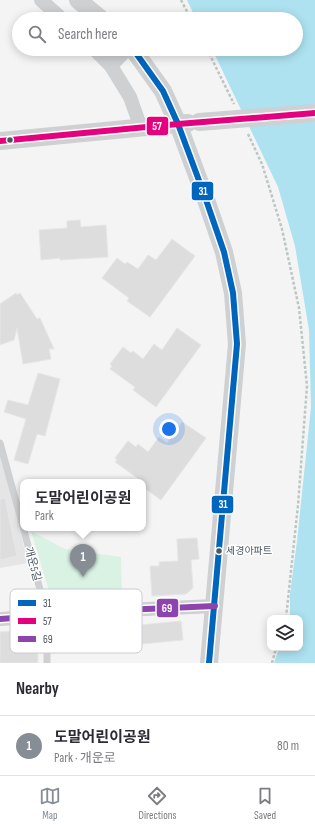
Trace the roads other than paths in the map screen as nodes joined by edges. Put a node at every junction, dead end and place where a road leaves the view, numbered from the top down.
1 (41, 0) edge
2 (78, 0) edge
3 (54, 12) edge
4 (93, 12) edge
5 (101, 56) edge
6 (120, 56) edge
7 (138, 56) edge
8 (111, 66) junction
9 (315, 113) edge
10 (178, 124) junction
11 (141, 128) junction
12 (0, 141) edge
13 (0, 443) edge
14 (20, 516) edge
15 (24, 531) edge
16 (40, 589) edge
17 (215, 606) junction
18 (142, 610) edge
19 (10, 618) edge
20 (0, 619) edge
21 (209, 663) edge

1 - 3 street
2 - 4 street
5 - 8 street
6 - 8 street
7 - 10 street
8 - 11 street
9 - 10 street, bridge
10 - 11 street
10 - 17 street
11 - 12 street
13 - 14 lane, 개운5길
15 - 16 lane, 개운5길
17 - 18 street
17 - 21 street
19 - 20 street

